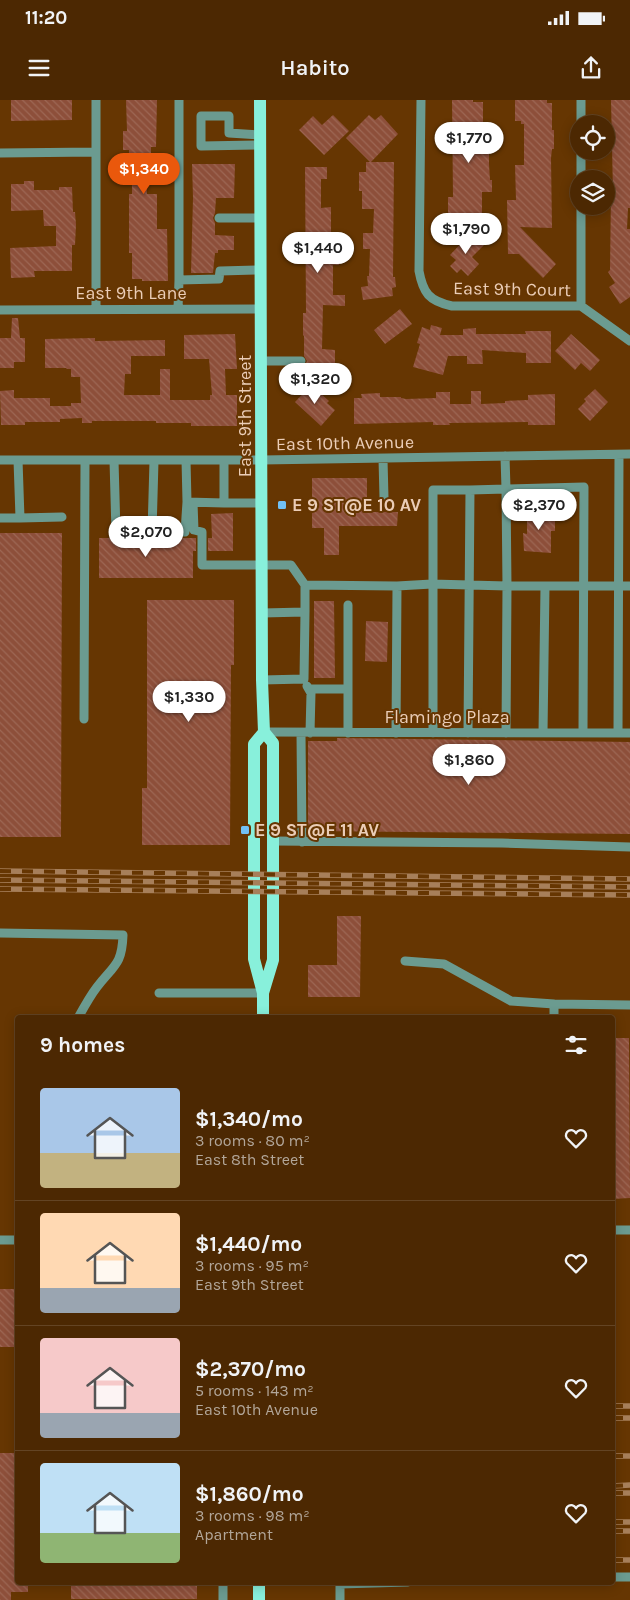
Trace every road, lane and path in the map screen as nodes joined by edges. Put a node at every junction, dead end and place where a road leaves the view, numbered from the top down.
1 (96, 100) edge
2 (179, 100) edge
3 (260, 100) edge
4 (421, 100) edge
5 (582, 100) edge
6 (582, 115) edge
7 (261, 140) junction
8 (96, 152) junction
9 (0, 153) edge
10 (582, 215) edge
11 (219, 218) dead end
12 (261, 218) junction
13 (261, 270) junction
14 (179, 280) junction
15 (582, 306) junction
16 (96, 309) junction
17 (178, 309) junction
18 (261, 309) junction
19 (0, 310) edge
20 (630, 341) edge
21 (262, 361) junction
22 (300, 361) dead end
23 (619, 454) junction
24 (630, 454) edge
25 (505, 456) junction
26 (383, 458) junction
27 (0, 460) edge
28 (18, 460) junction
29 (84, 460) junction
30 (114, 460) junction
31 (154, 460) junction
32 (186, 460) junction
33 (224, 460) junction
34 (262, 460) junction
35 (506, 489) junction
36 (470, 490) junction
37 (384, 498) dead end
38 (190, 503) junction
39 (224, 503) junction
40 (262, 503) junction
41 (62, 517) dead end
42 (0, 518) edge
43 (20, 518) junction
44 (152, 532) junction
45 (262, 564) junction
46 (432, 584) junction
47 (305, 585) junction
48 (470, 585) junction
49 (397, 586) junction
50 (507, 586) junction
51 (545, 586) junction
52 (584, 586) junction
53 (630, 586) edge
54 (619, 587) junction
55 (348, 605) dead end
56 (305, 612) junction
57 (262, 614) junction
58 (304, 679) junction
59 (262, 680) junction
60 (348, 688) junction
61 (309, 689) junction
62 (84, 719) dead end
63 (264, 732) junction
64 (306, 733) junction
65 (348, 733) junction
66 (396, 733) junction
67 (433, 733) junction
68 (468, 733) junction
69 (506, 733) junction
70 (543, 733) junction
71 (583, 733) junction
72 (618, 733) junction
73 (630, 733) edge
74 (273, 841) junction
75 (302, 842) junction
76 (630, 847) edge
77 (0, 933) edge
78 (404, 961) dead end
79 (159, 993) dead end
80 (263, 993) junction
81 (554, 1004) junction
82 (630, 1006) edge
83 (80, 1015) edge
84 (263, 1015) edge
85 (554, 1015) edge
86 (615, 1230) edge
87 (630, 1230) edge
88 (0, 1240) edge
89 (15, 1240) edge
90 (615, 1577) edge
91 (630, 1577) edge
92 (223, 1585) edge
93 (259, 1585) edge
94 (340, 1585) edge
95 (223, 1600) edge
96 (259, 1600) edge
97 (340, 1600) edge

1 - 8 street
2 - 14 street
3 - 7 main road, East 9th Street
4 - 15 street, East 9th Court
5 - 6 street
7 - 7 street
7 - 12 main road, East 9th Street
8 - 9 street
8 - 16 street
10 - 15 street
11 - 12 street
12 - 13 main road, East 9th Street
13 - 14 street
13 - 18 main road, East 9th Street
14 - 17 street
15 - 20 street
16 - 17 street, East 9th Lane
16 - 19 street, East 9th Lane
17 - 18 street, East 9th Lane
18 - 21 main road, East 9th Street
21 - 22 street
21 - 34 main road, East 9th Street
23 - 24 street, East 10th Avenue
23 - 25 street, East 10th Avenue
23 - 54 street
25 - 26 street, East 10th Avenue
25 - 35 street
26 - 34 street, East 10th Avenue
26 - 37 street
27 - 28 street, East 10th Avenue
28 - 29 street, East 10th Avenue
28 - 43 street
29 - 30 street, East 10th Avenue
29 - 62 street
30 - 31 street, East 10th Avenue
30 - 44 street
31 - 32 street, East 10th Avenue
31 - 44 street
32 - 33 street, East 10th Avenue
32 - 38 street
33 - 34 street, East 10th Avenue
33 - 39 street
34 - 40 main road, East 9th Street
35 - 36 street
35 - 50 street
35 - 52 street
36 - 46 street
36 - 48 street
38 - 39 street
38 - 44 street
38 - 45 street
39 - 40 street
40 - 45 main road, East 9th Street
41 - 43 street
42 - 43 street
45 - 47 street
45 - 57 main road, East 9th Street
46 - 48 street
46 - 49 street
46 - 67 street
47 - 49 street
47 - 56 street
48 - 50 street
48 - 68 street
49 - 66 street
50 - 51 street
50 - 69 street
51 - 52 street
51 - 70 street
52 - 54 street
52 - 71 street
53 - 54 street
54 - 72 street
55 - 60 street
56 - 57 street
56 - 58 street
57 - 59 main road, East 9th Street
58 - 59 street
58 - 61 street
59 - 63 main road, East 9th Street
60 - 61 street
60 - 65 street
61 - 64 street
63 - 64 street, Flamingo Plaza
63 - 74 main road, East 9th Street
63 - 80 main road, East 9th Street
64 - 65 street, Flamingo Plaza
64 - 75 street
65 - 66 street, Flamingo Plaza
66 - 67 street, Flamingo Plaza
67 - 68 street, Flamingo Plaza
68 - 69 street, Flamingo Plaza
69 - 70 street, Flamingo Plaza
70 - 71 street, Flamingo Plaza
71 - 72 street, Flamingo Plaza
72 - 73 street, Flamingo Plaza
74 - 75 street
74 - 80 main road, East 9th Street
75 - 76 street
77 - 83 street
78 - 81 street
79 - 80 street
80 - 84 main road
81 - 82 street
81 - 85 street
86 - 87 street
88 - 89 street
90 - 91 street
92 - 95 street
93 - 96 main road
94 - 97 street

